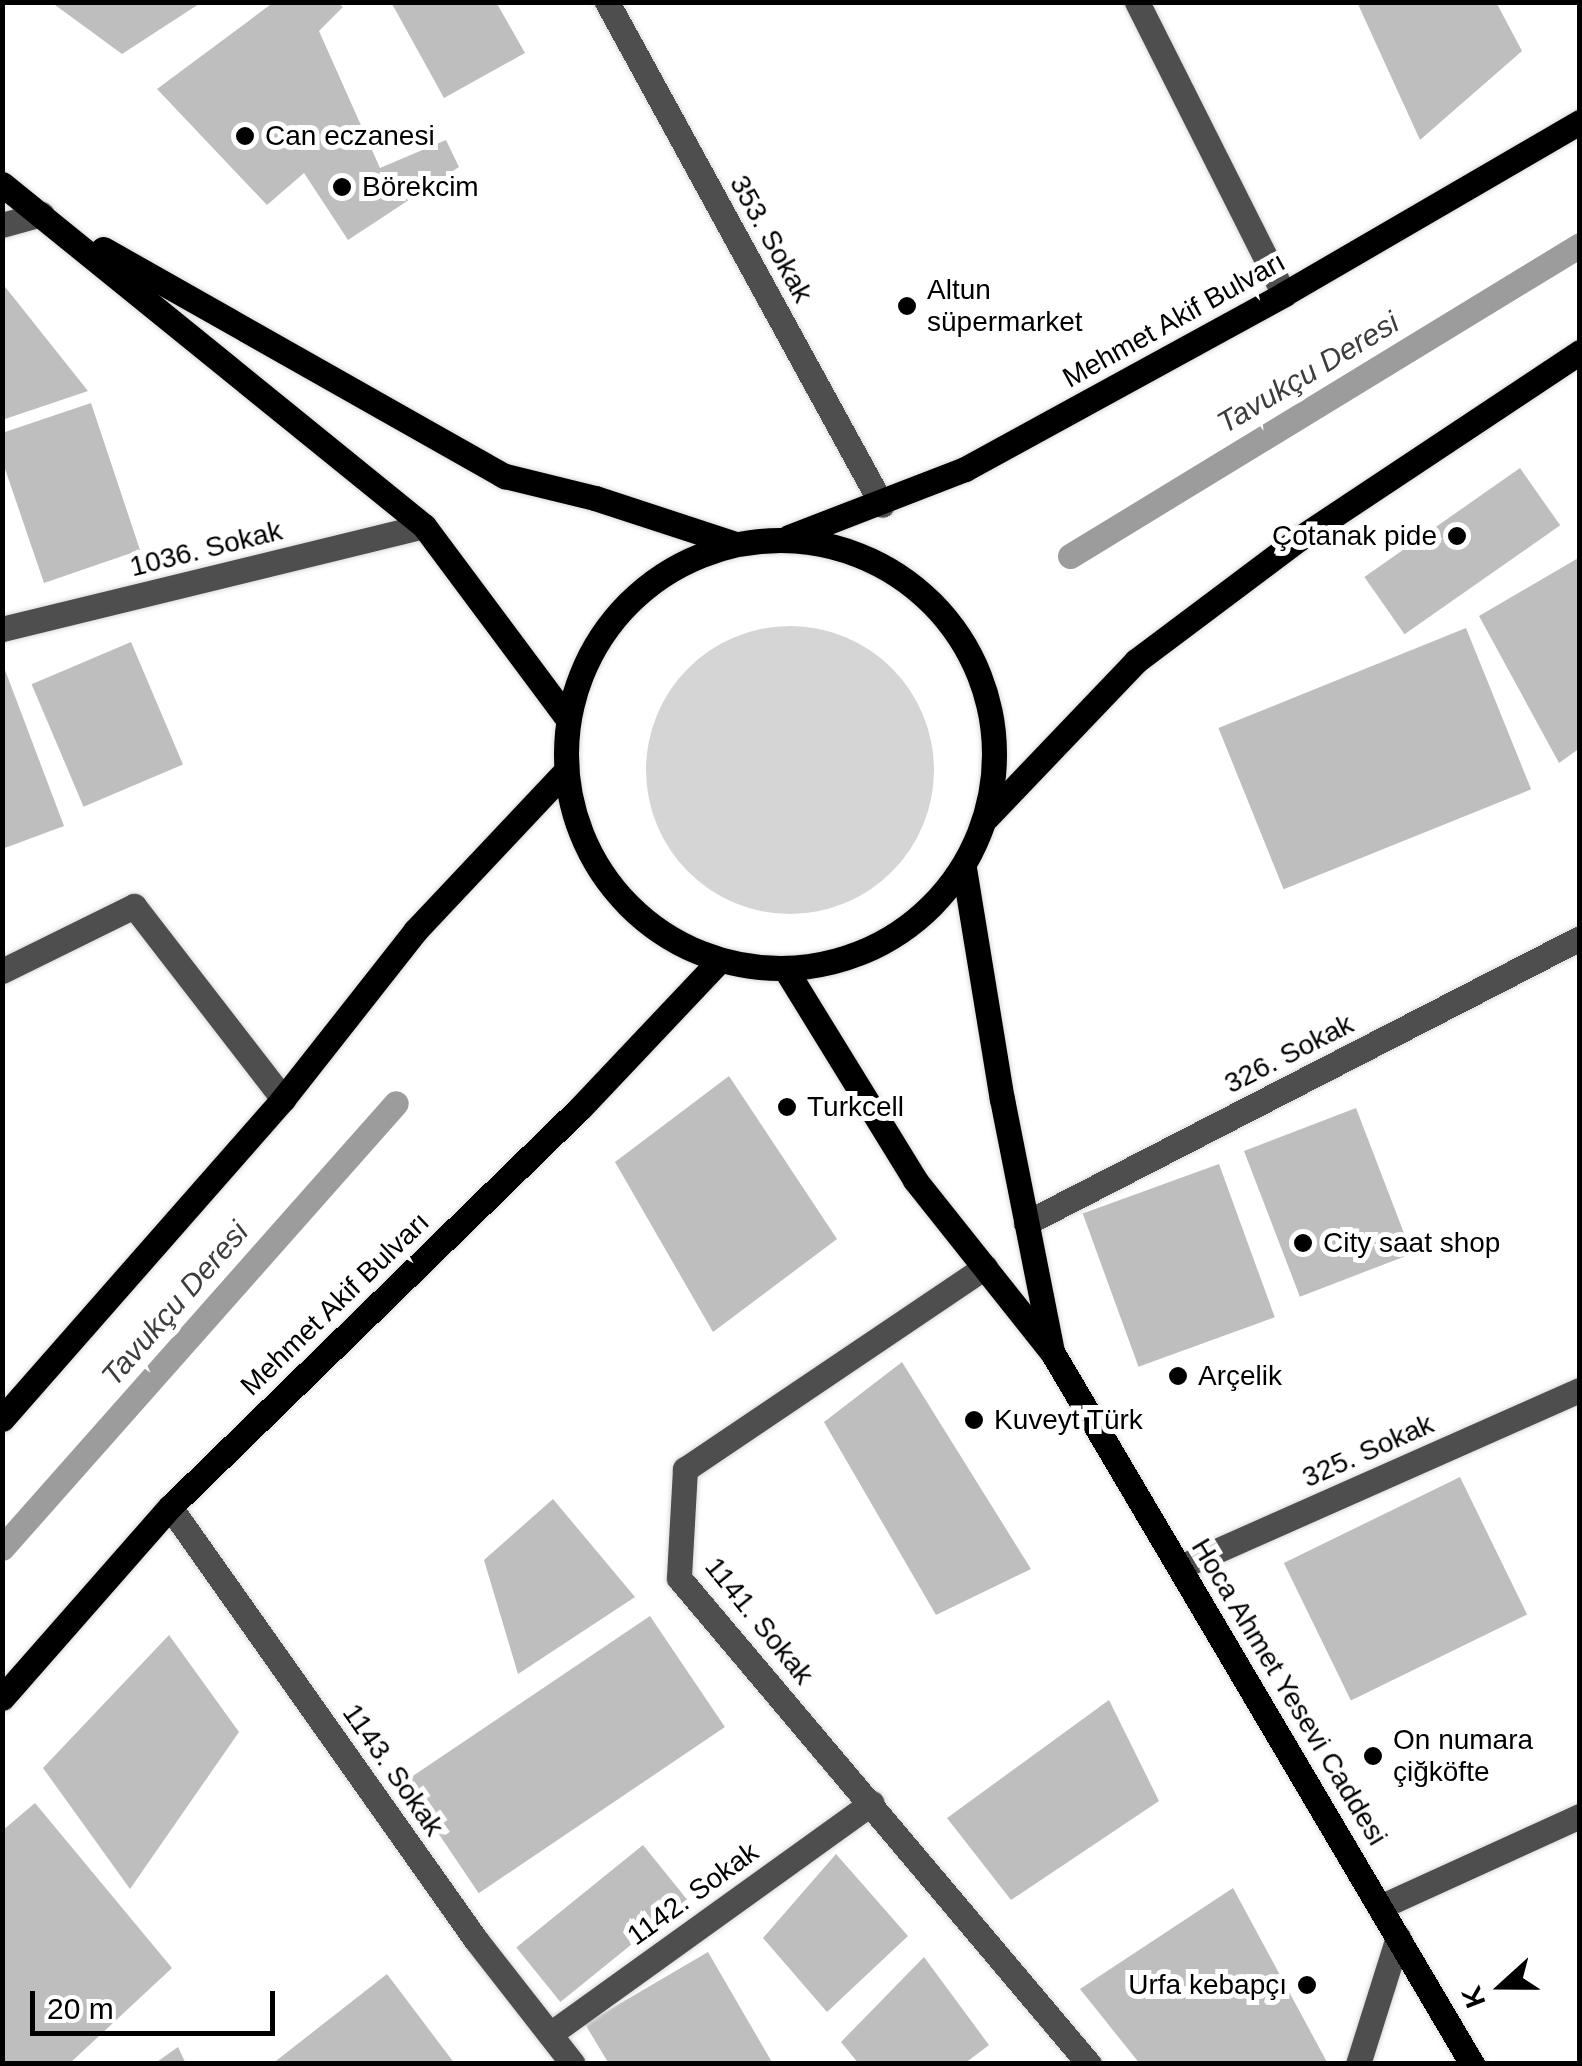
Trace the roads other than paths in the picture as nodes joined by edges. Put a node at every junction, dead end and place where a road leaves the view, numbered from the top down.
1 (607, 2) edge
2 (1137, 2) edge
3 (1580, 122) edge
4 (2, 184) edge
5 (42, 214) junction
6 (2, 225) edge
7 (1284, 294) junction
8 (1580, 352) edge
9 (882, 505) junction
10 (424, 526) junction
11 (782, 539) junction
12 (733, 543) junction
13 (2, 629) edge
14 (568, 719) junction
15 (566, 771) junction
16 (987, 817) junction
17 (964, 868) junction
18 (1580, 938) edge
19 (719, 961) junction
20 (786, 970) junction
21 (2, 971) edge
22 (282, 1099) junction
23 (1026, 1223) junction
24 (985, 1267) junction
25 (1052, 1352) junction
26 (1580, 1390) edge
27 (2, 1419) edge
28 (170, 1507) junction
29 (1180, 1567) junction
30 (2, 1698) edge
31 (872, 1803) junction
32 (1580, 1816) edge
33 (1380, 1906) junction
34 (1398, 1937) junction
35 (550, 2034) junction
36 (573, 2064) edge
37 (1088, 2064) edge
38 (1358, 2064) edge
39 (1472, 2064) edge

1 - 9 street, 353. Sokak
2 - 7 street
3 - 7 main road, Mehmet Akif Bulvarı
4 - 5 main road
5 - 6 street
5 - 10 main road
5 - 12 main road
7 - 9 main road, Mehmet Akif Bulvarı
8 - 16 main road
9 - 11 main road, Mehmet Akif Bulvarı
10 - 13 street, 1036. Sokak
10 - 14 main road
11 - 12 main road
11 - 16 main road
12 - 14 main road
14 - 15 main road
15 - 19 main road
15 - 22 main road
16 - 17 main road
17 - 20 main road
17 - 23 main road
18 - 23 street, 326. Sokak
19 - 20 main road
19 - 28 main road, Mehmet Akif Bulvarı
20 - 24 main road
21 - 22 street
22 - 27 main road
23 - 25 main road
24 - 25 main road
24 - 31 street, 1141. Sokak
25 - 29 main road, Hoca Ahmet Yesevi Caddesi
26 - 29 street, 325. Sokak
28 - 30 main road, Mehmet Akif Bulvarı
28 - 35 street, 1143. Sokak
29 - 33 main road, Hoca Ahmet Yesevi Caddesi
31 - 35 street, 1142. Sokak
31 - 37 street, 1141. Sokak
32 - 33 street
33 - 34 main road, Hoca Ahmet Yesevi Caddesi
34 - 38 street
34 - 39 main road, Hoca Ahmet Yesevi Caddesi
35 - 36 street, 1143. Sokak

